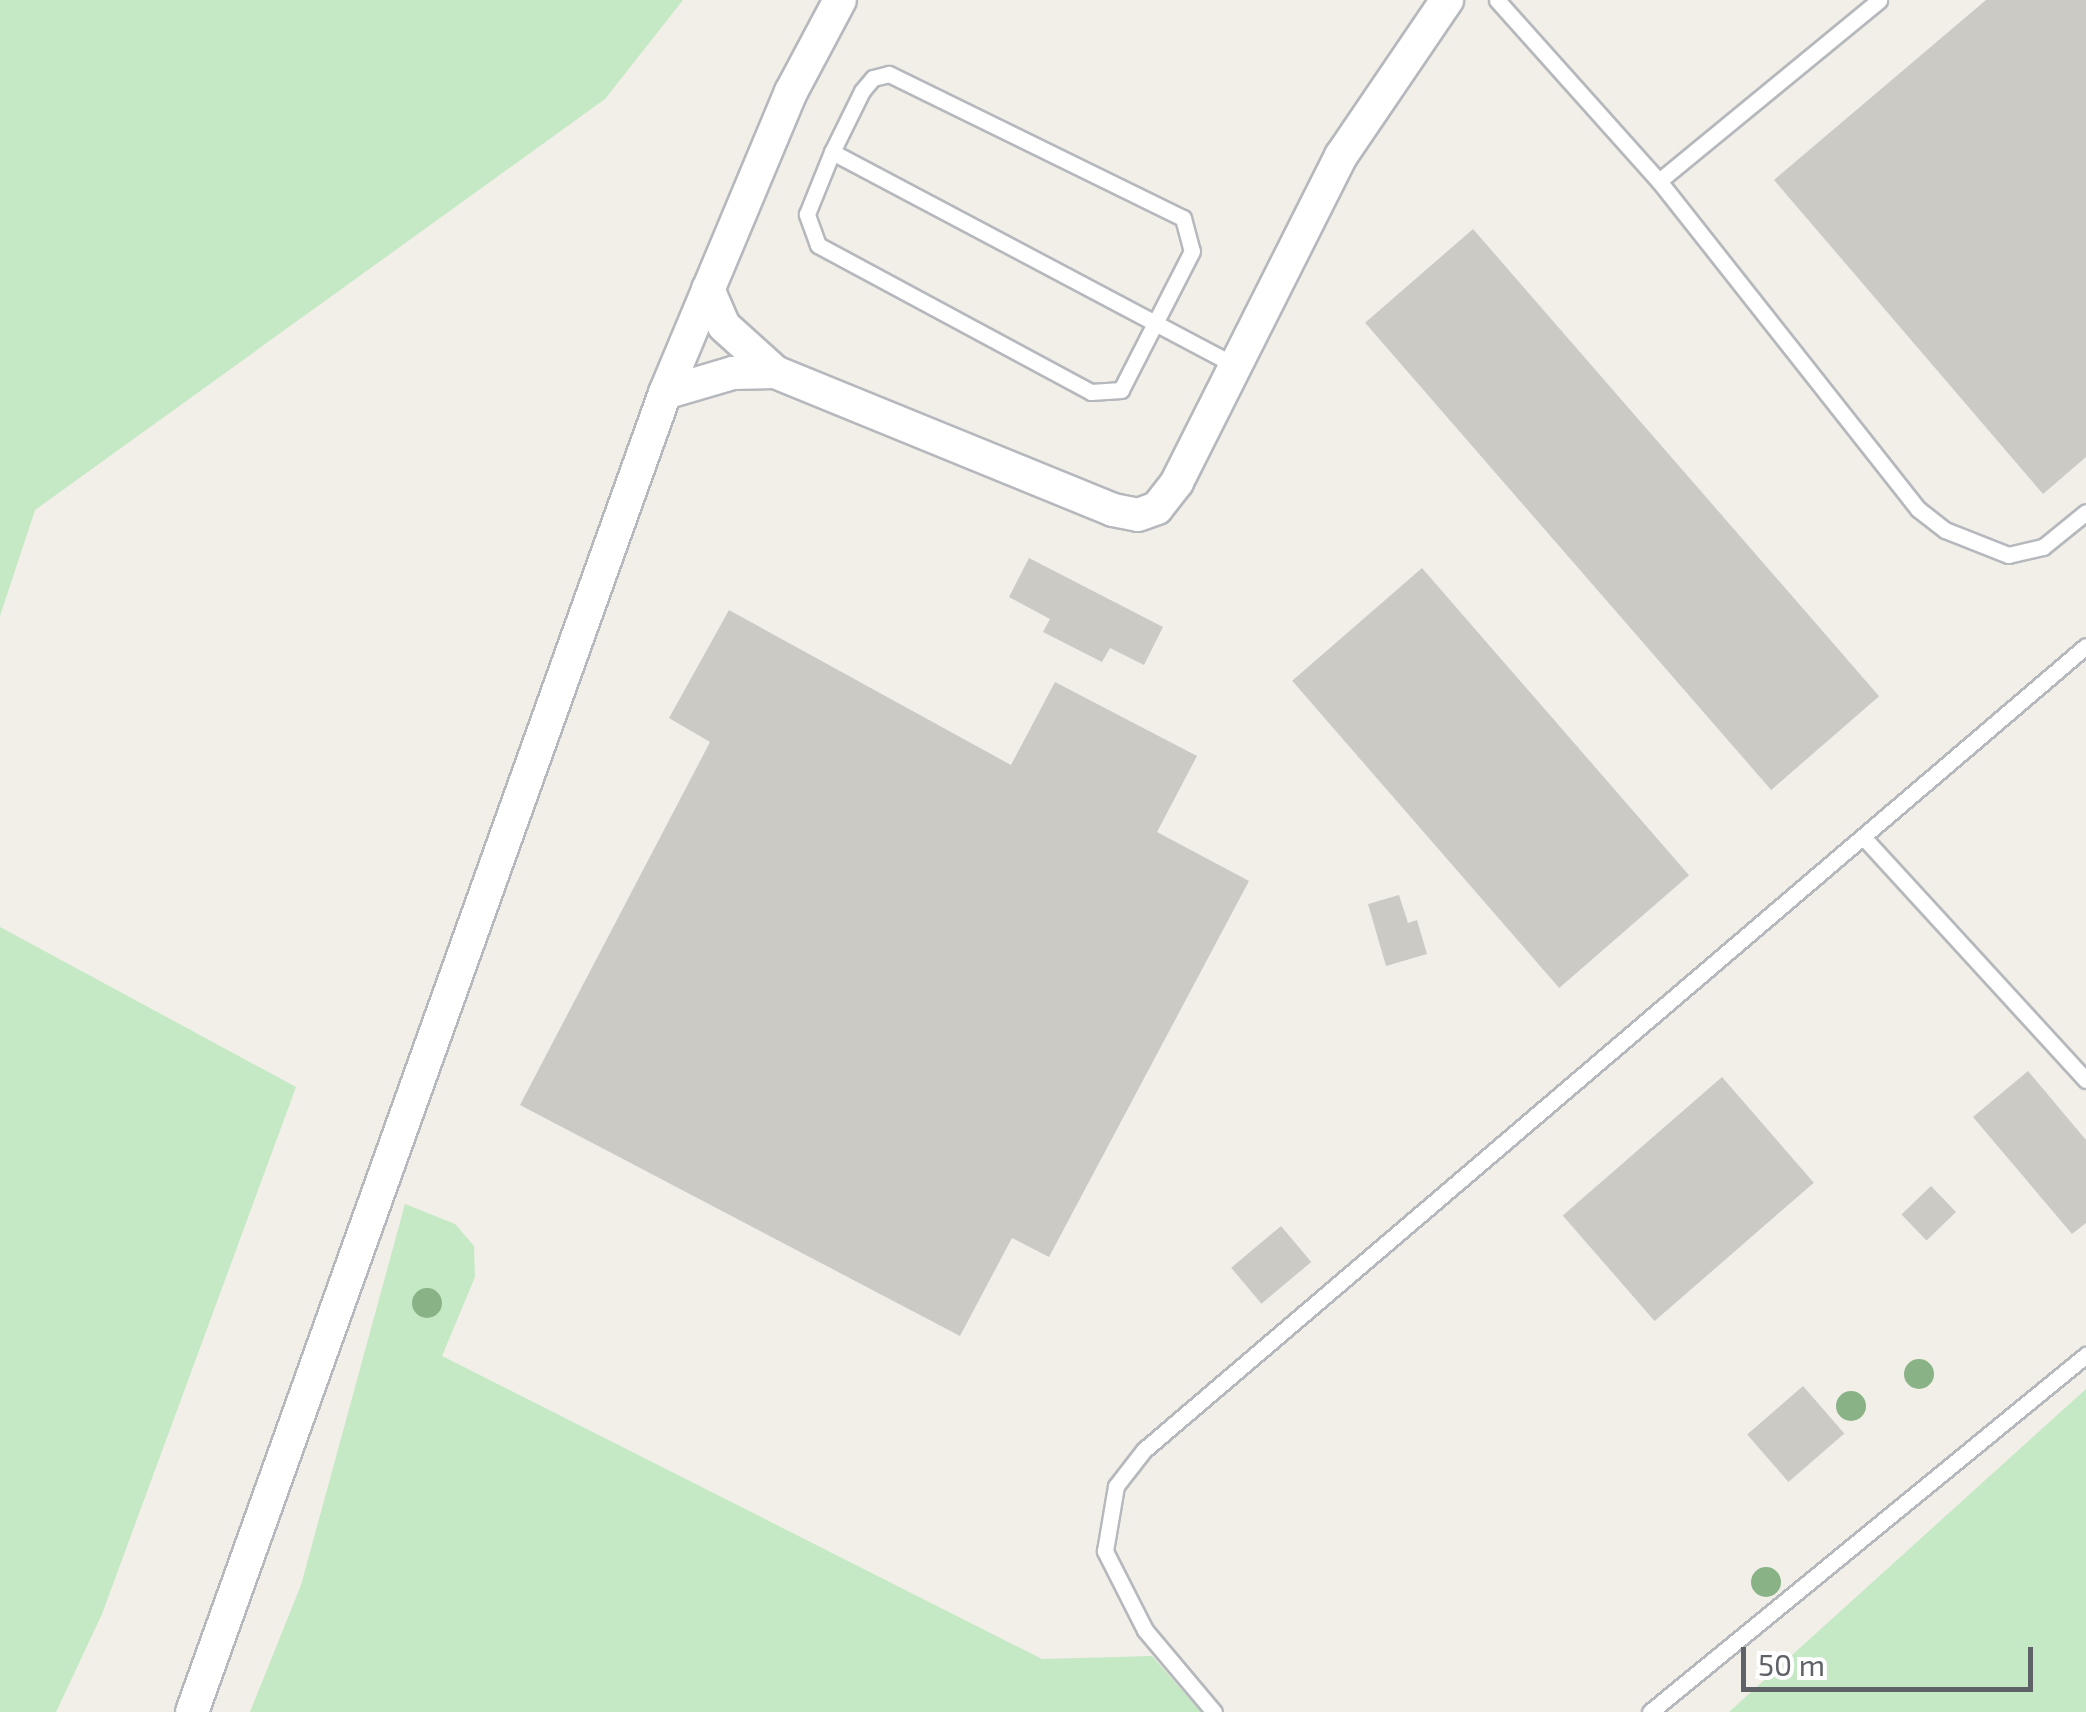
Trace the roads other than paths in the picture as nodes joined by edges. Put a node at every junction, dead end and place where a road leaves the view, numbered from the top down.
1 (840, 0) edge
2 (1447, 0) edge
3 (1498, 0) edge
4 (1879, 0) edge
5 (832, 152) junction
6 (1659, 182) junction
7 (708, 289) junction
8 (1158, 324) junction
9 (1234, 366) junction
10 (775, 372) junction
11 (665, 393) junction
12 (2086, 512) edge
13 (2086, 646) edge
14 (1865, 839) junction
15 (2086, 1080) edge
16 (2086, 1356) edge
17 (192, 1712) edge
18 (1214, 1712) edge
19 (1650, 1712) edge

1 - 7 street
2 - 9 street
3 - 6 lane
4 - 6 lane
5 - 8 lane
5 - 8 lane
5 - 8 lane
6 - 12 lane
7 - 10 street
7 - 11 street
8 - 9 lane
9 - 10 street
10 - 11 street
11 - 17 street
13 - 14 lane
14 - 15 lane
14 - 18 lane
16 - 19 lane

